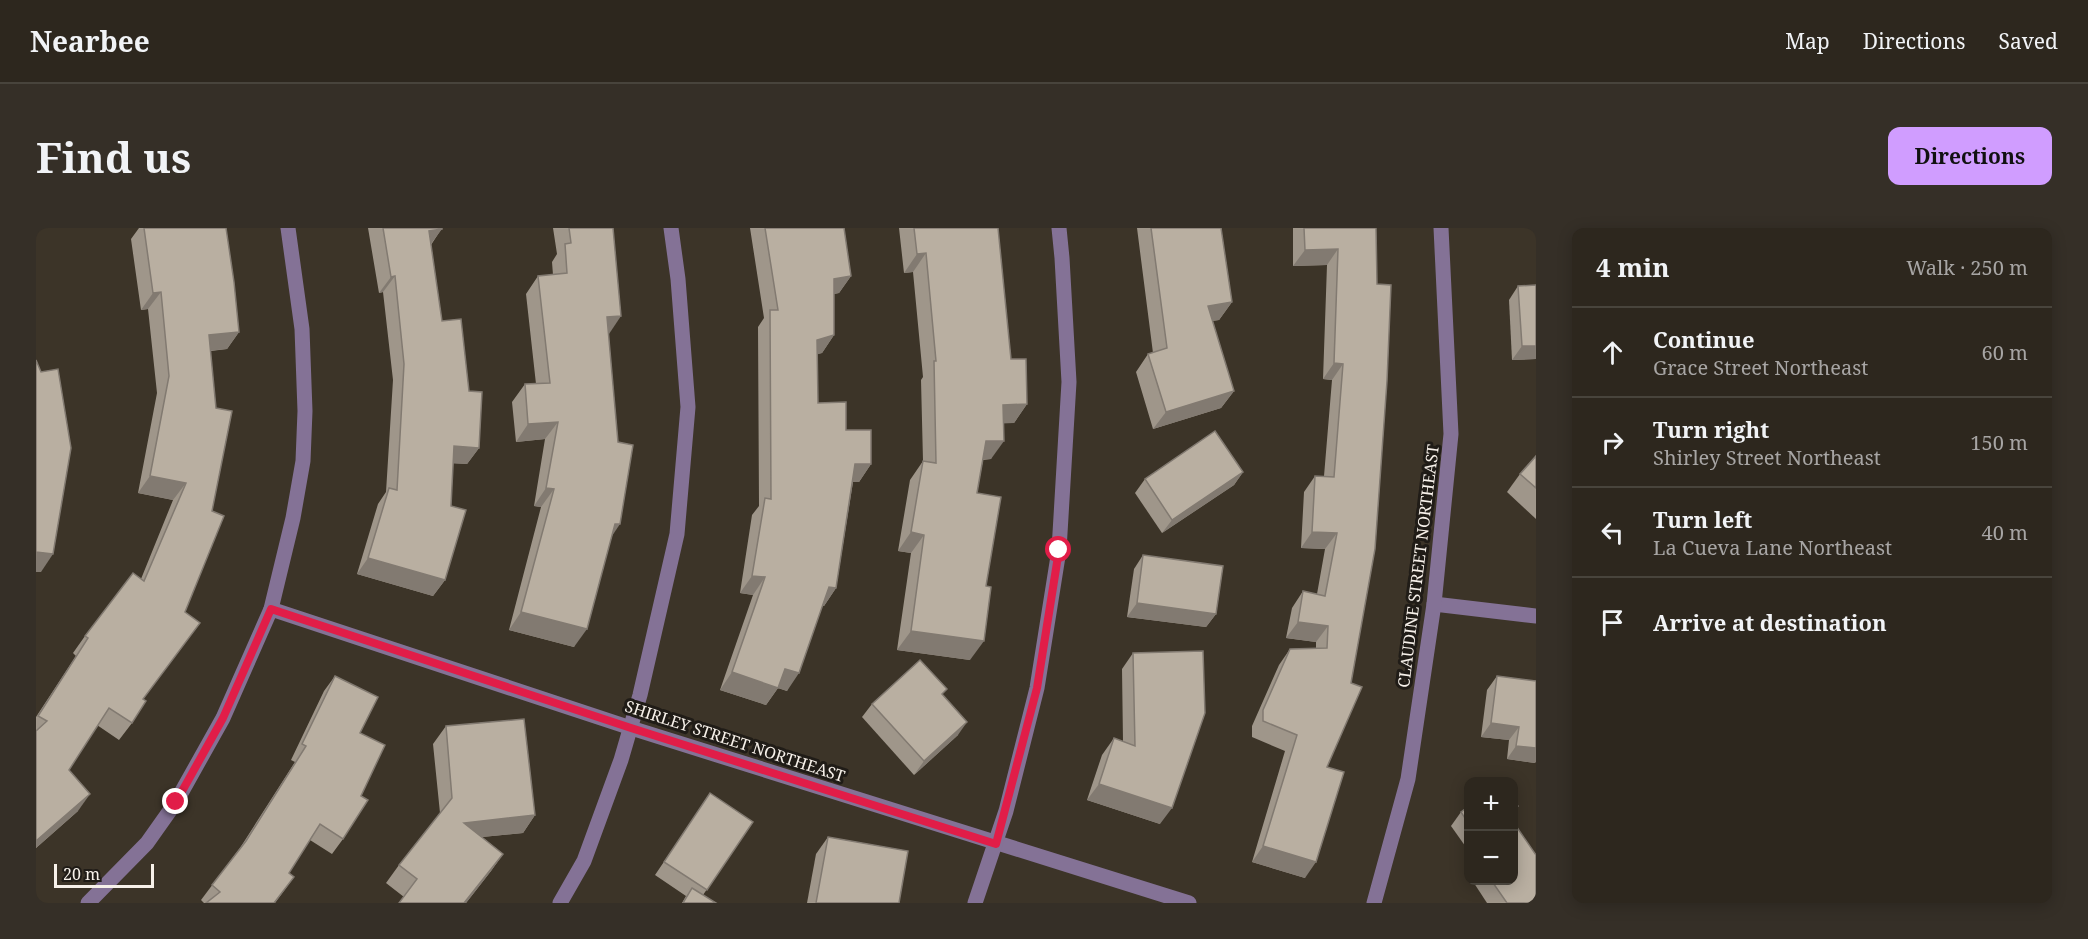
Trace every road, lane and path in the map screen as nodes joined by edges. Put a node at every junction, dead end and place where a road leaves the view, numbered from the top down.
1 (288, 228) edge
2 (671, 228) edge
3 (1059, 228) edge
4 (1441, 228) edge
5 (1434, 604) junction
6 (271, 609) junction
7 (1536, 616) edge
8 (631, 728) junction
9 (996, 844) junction
10 (88, 903) edge
11 (560, 903) edge
12 (975, 903) edge
13 (1189, 903) edge
14 (1374, 903) edge

1 - 6 street
2 - 8 street
3 - 9 street
4 - 5 street, CLAUDINE STREET NORTHEAST
5 - 7 street
5 - 14 street, CLAUDINE STREET NORTHEAST
6 - 8 street, SHIRLEY STREET NORTHEAST
6 - 10 street
8 - 9 street, SHIRLEY STREET NORTHEAST
8 - 11 street
9 - 12 street
9 - 13 street, SHIRLEY STREET NORTHEAST

